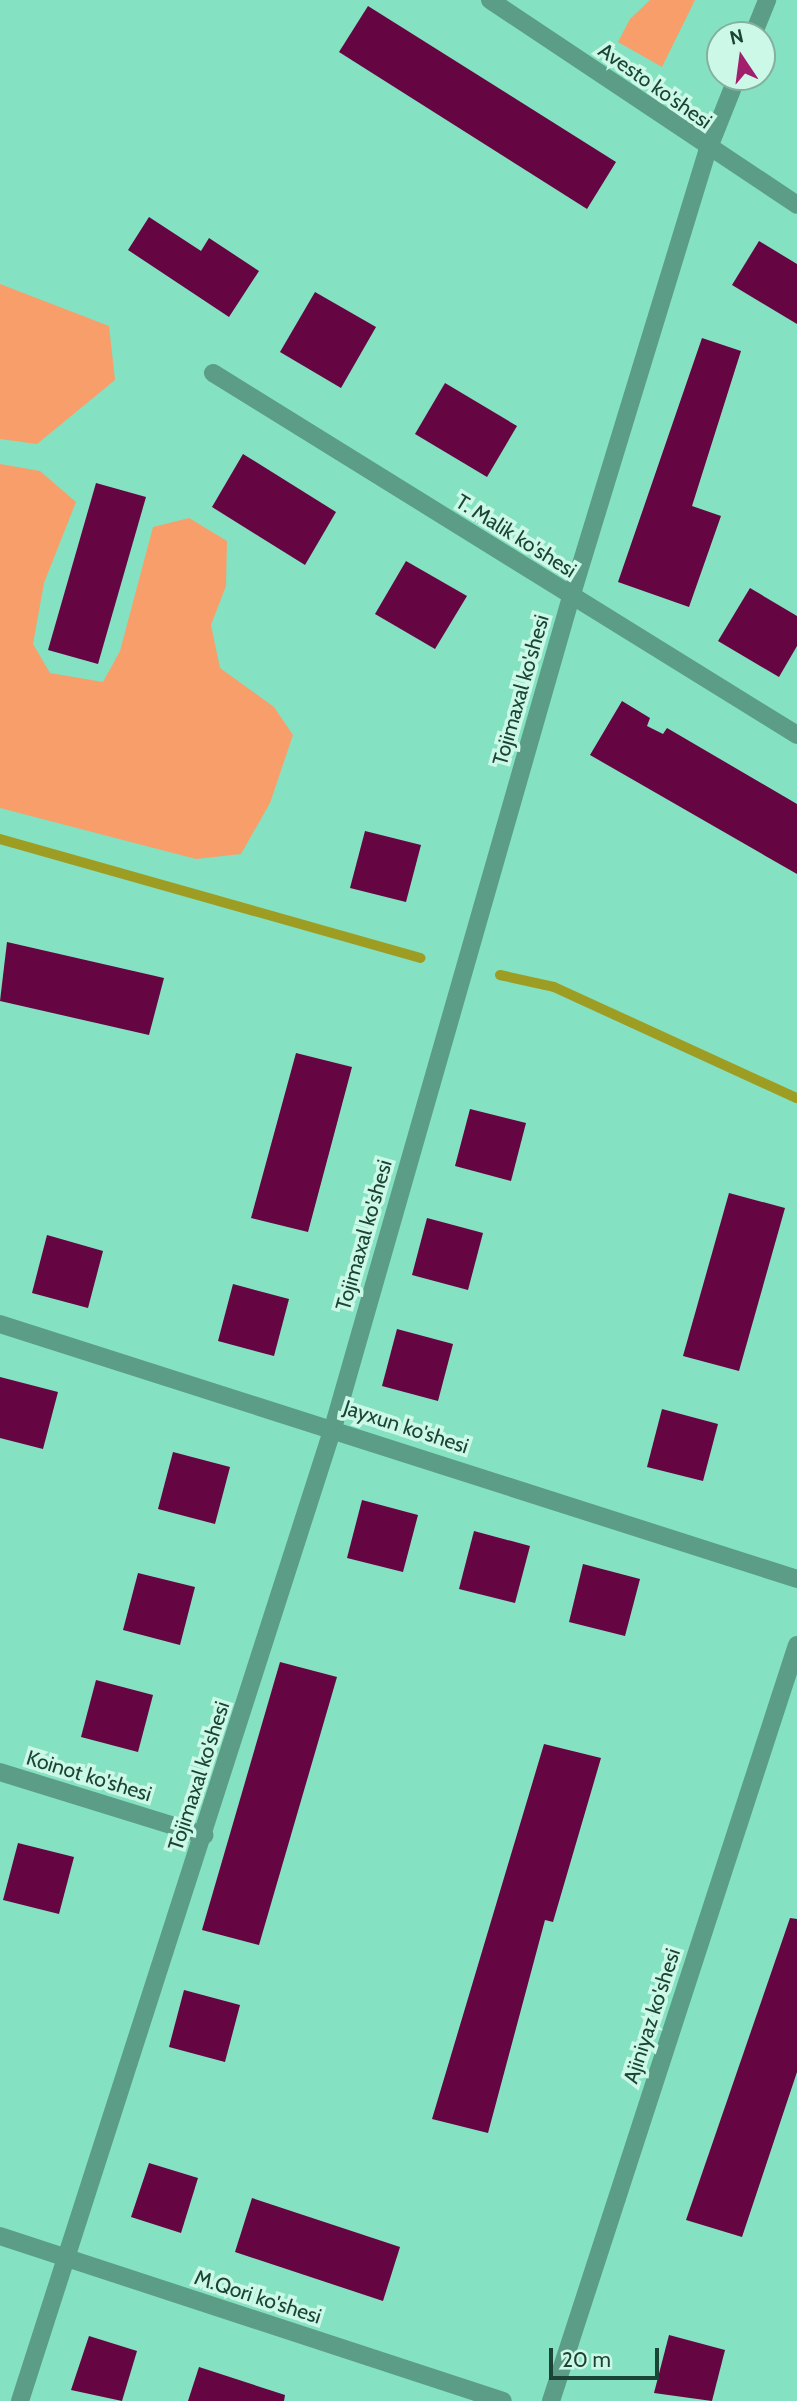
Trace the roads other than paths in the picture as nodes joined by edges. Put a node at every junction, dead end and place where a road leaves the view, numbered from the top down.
1 (490, 0) edge
2 (767, 0) edge
3 (759, 21) edge
4 (732, 91) edge
5 (709, 150) junction
6 (797, 205) edge
7 (213, 373) dead end
8 (571, 597) junction
9 (797, 735) edge
10 (0, 1324) edge
11 (333, 1428) junction
12 (797, 1579) edge
13 (797, 1645) edge
14 (0, 1772) edge
15 (204, 1835) junction
16 (0, 2236) edge
17 (65, 2257) junction
18 (20, 2401) edge
19 (503, 2401) edge
20 (551, 2401) edge

1 - 5 street, Avesto ko'shesi
2 - 3 street
4 - 5 street, Tojimaxal ko'shesi
5 - 6 street, Avesto ko'shesi
5 - 8 street, Tojimaxal ko'shesi
7 - 8 street, T. Malik ko'shesi
8 - 9 street, T. Malik ko'shesi
8 - 11 street, Tojimaxal ko'shesi
10 - 11 street, Jayxun ko'shesi
11 - 12 street, Jayxun ko'shesi
11 - 15 street, Tojimaxal ko'shesi
13 - 20 street, Ajiniyaz ko'shesi
14 - 15 street, Koinot ko'shesi
15 - 17 street, Tojimaxal ko'shesi
16 - 17 street, M.Qori ko'shesi
17 - 18 street, Tojimaxal ko'shesi
17 - 19 street, M.Qori ko'shesi

